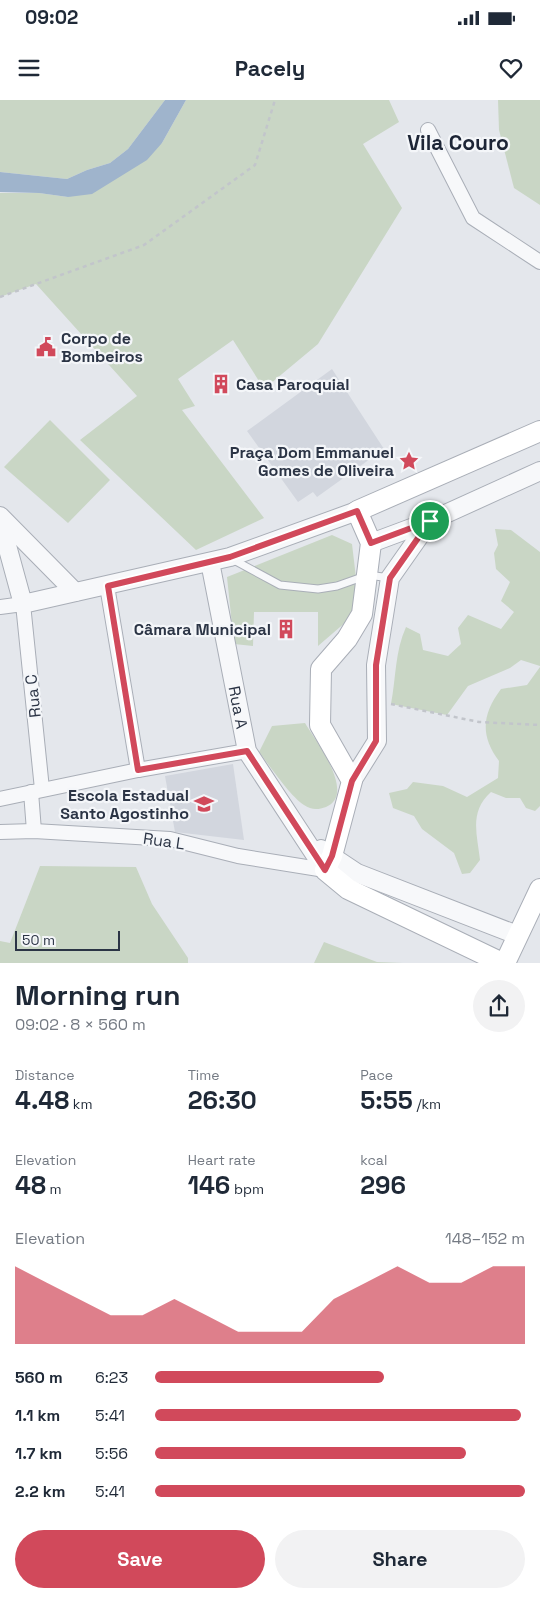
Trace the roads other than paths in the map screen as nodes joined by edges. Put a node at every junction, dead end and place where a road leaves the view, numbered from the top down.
1 (428, 130) dead end
2 (540, 262) edge
3 (540, 431) edge
4 (540, 471) edge
5 (357, 511) junction
6 (0, 516) edge
7 (0, 520) edge
8 (430, 521) junction
9 (371, 543) junction
10 (230, 557) junction
11 (210, 562) junction
12 (368, 575) junction
13 (390, 578) junction
14 (108, 586) junction
15 (75, 592) junction
16 (23, 604) junction
17 (0, 607) edge
18 (247, 751) junction
19 (138, 770) junction
20 (352, 781) junction
21 (36, 790) junction
22 (0, 799) edge
23 (34, 830) junction
24 (0, 832) edge
25 (328, 863) junction
26 (540, 889) edge
27 (516, 935) junction
28 (503, 963) edge

1 - 2 street
3 - 5 main road
4 - 8 street
5 - 9 main road
5 - 10 street
6 - 15 street
7 - 16 street
8 - 9 street
8 - 13 street
9 - 12 main road
10 - 11 street
10 - 12 lane
11 - 14 street
11 - 18 street, Rua A
12 - 13 lane
12 - 20 main road
13 - 20 street
14 - 15 street
14 - 19 street
15 - 16 street
16 - 17 street
16 - 21 street, Rua C
18 - 19 street
18 - 25 street, Rua A
19 - 21 street
20 - 25 main road
21 - 22 street
21 - 23 street, Rua C
23 - 24 street, Rua L
23 - 25 street, Rua L
25 - 27 street
25 - 28 main road
26 - 27 main road
27 - 28 main road

